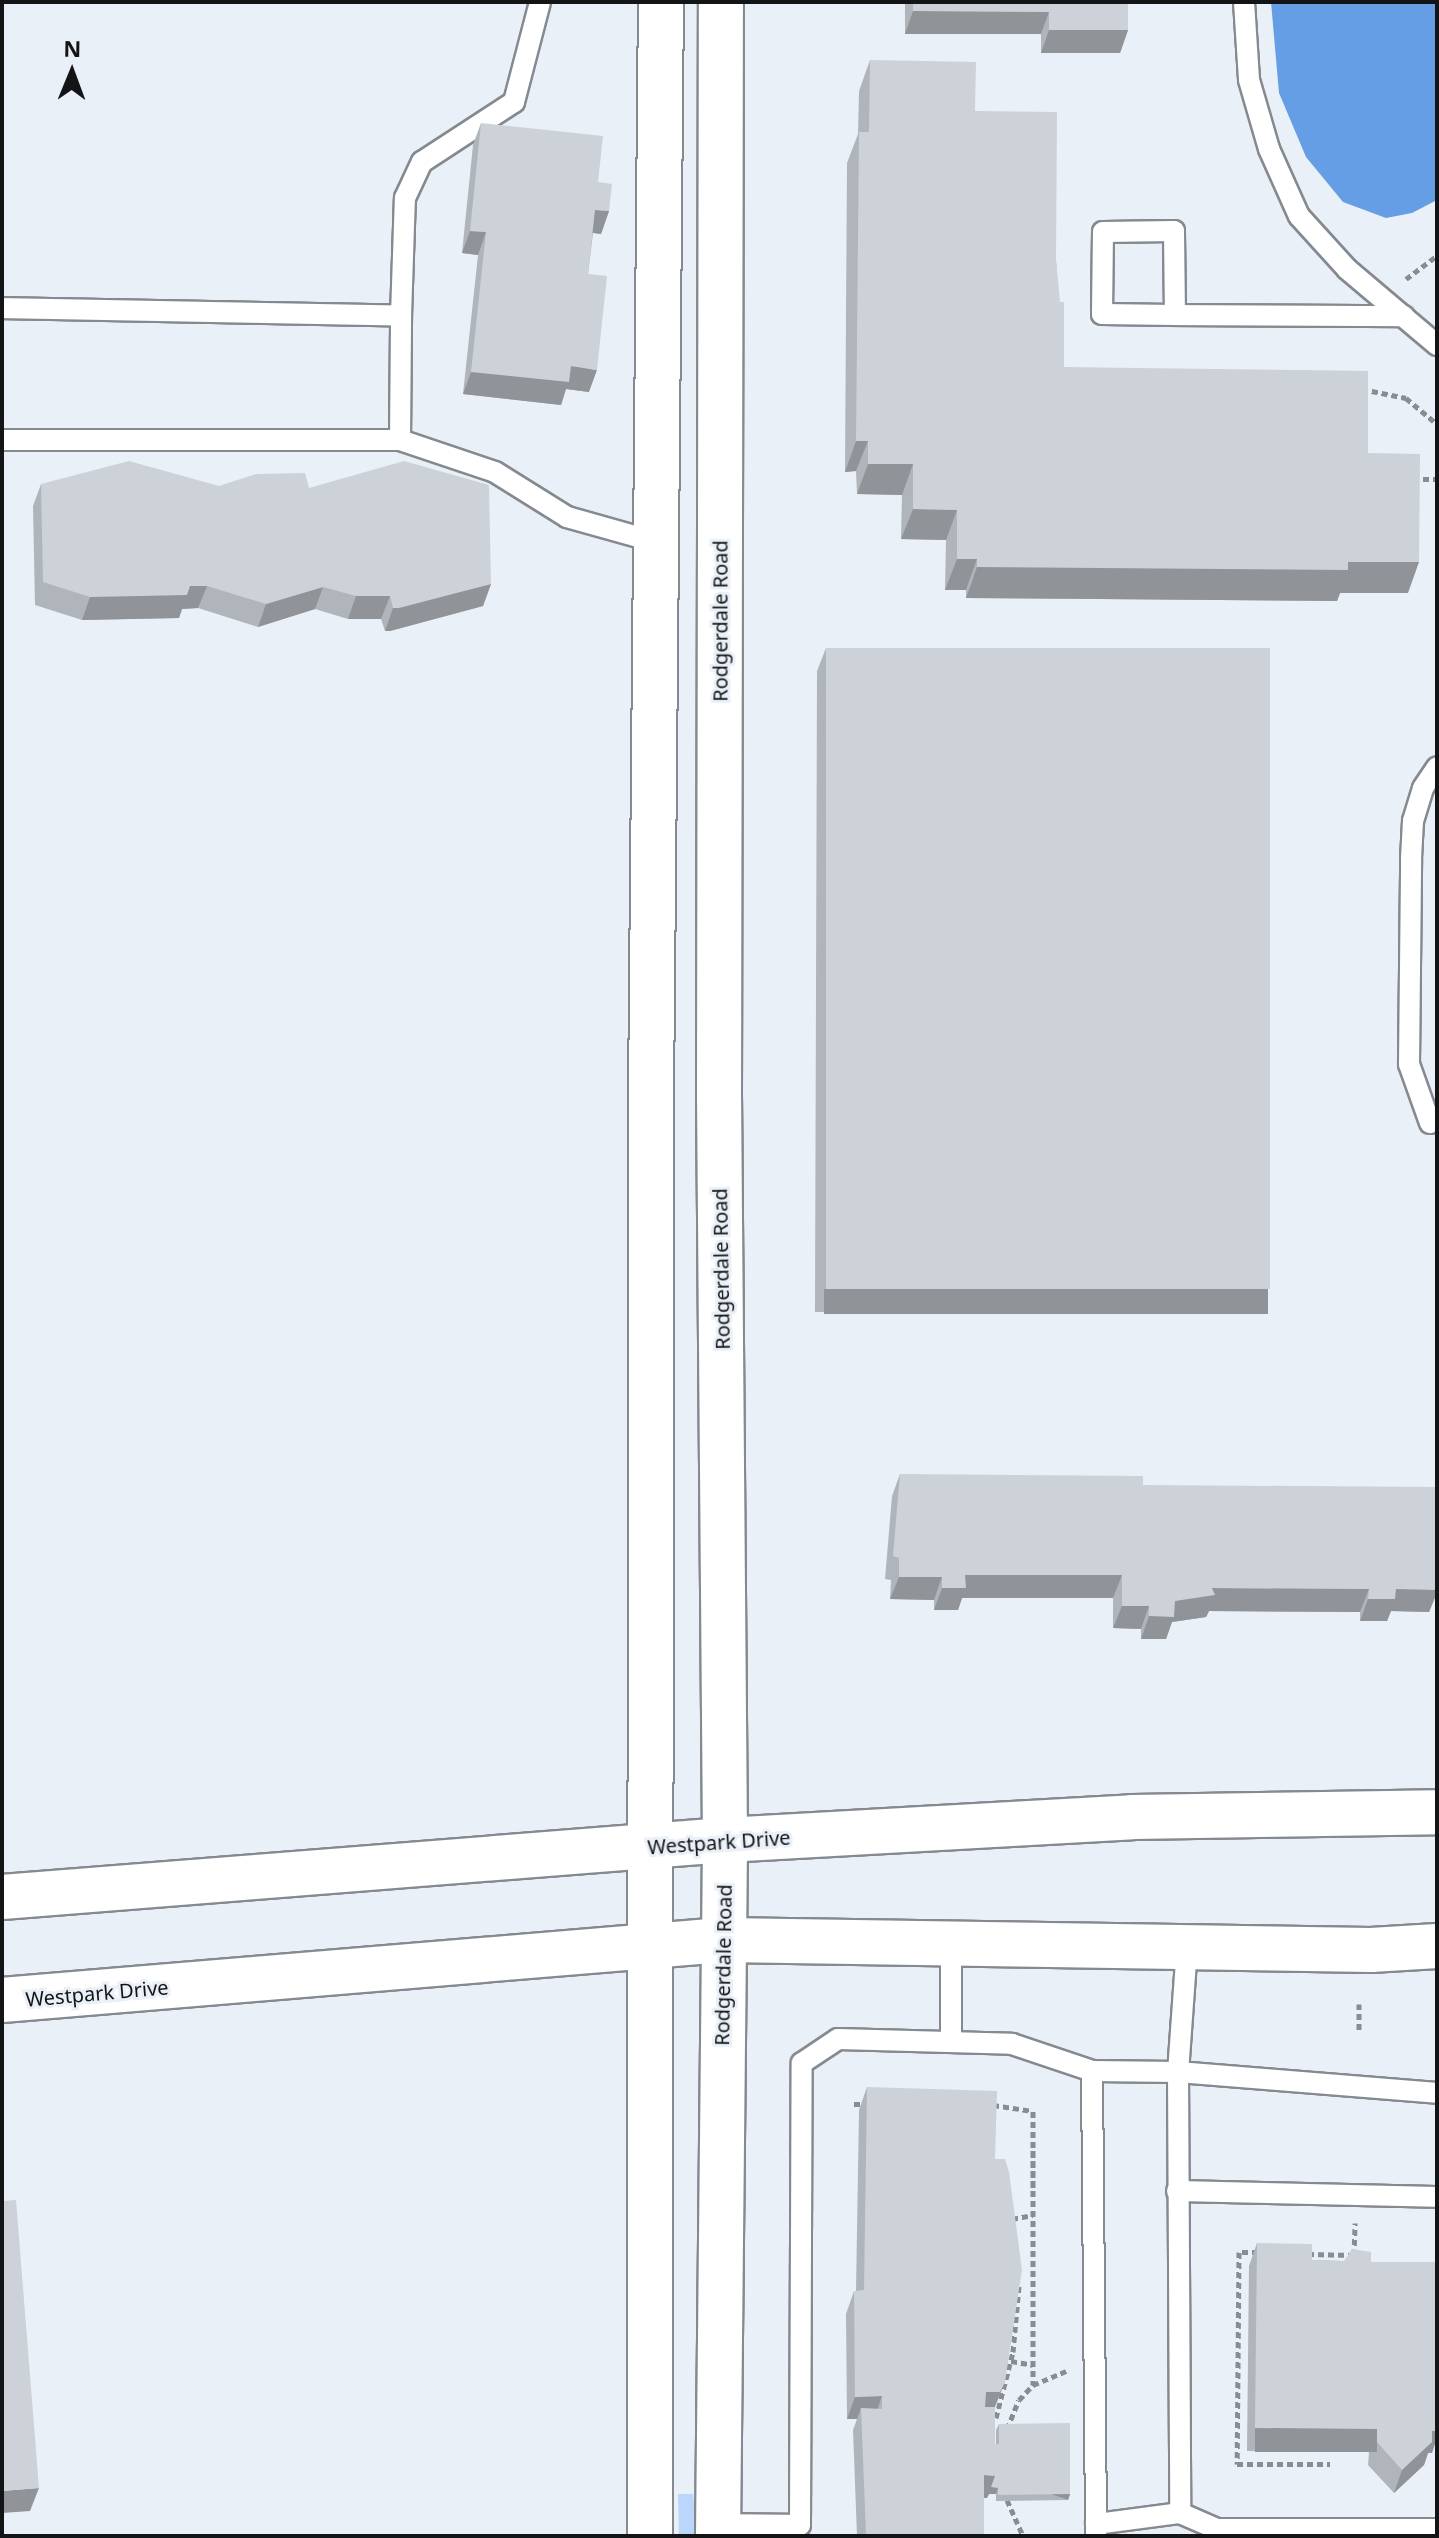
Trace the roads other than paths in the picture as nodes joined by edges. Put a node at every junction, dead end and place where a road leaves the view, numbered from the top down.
1 (540, 2) edge
2 (661, 2) edge
3 (721, 2) edge
4 (1244, 2) edge
5 (2, 308) edge
6 (1175, 315) junction
7 (401, 316) junction
8 (1404, 316) junction
9 (1437, 345) edge
10 (2, 440) edge
11 (400, 440) junction
12 (656, 542) junction
13 (720, 543) junction
14 (1437, 767) edge
15 (651, 1097) junction
16 (719, 1098) junction
17 (1430, 1123) dead end
18 (1437, 1812) edge
19 (725, 1840) junction
20 (650, 1846) junction
21 (2, 1897) edge
22 (723, 1940) junction
23 (951, 1942) junction
24 (649, 1946) junction
25 (1437, 1946) edge
26 (1187, 1947) junction
27 (1371, 1950) junction
28 (1437, 1969) edge
29 (2, 2000) edge
30 (951, 2042) junction
31 (1092, 2071) junction
32 (1178, 2072) junction
33 (1437, 2093) edge
34 (1177, 2191) junction
35 (1437, 2197) edge
36 (1180, 2513) junction
37 (1437, 2529) edge
38 (718, 2530) edge
39 (800, 2530) edge
40 (1096, 2530) edge
41 (650, 2536) edge

1 - 7 lane
2 - 12 street
3 - 13 street, Rodgerdale Road
4 - 8 lane
5 - 7 lane
6 - 6 lane
6 - 8 lane
7 - 11 lane
8 - 9 lane
10 - 11 lane
11 - 12 lane
12 - 13 street
12 - 15 street
13 - 16 street, Rodgerdale Road
14 - 17 lane
15 - 16 street
15 - 20 street
16 - 19 street, Rodgerdale Road
18 - 19 street, Westpark Drive
19 - 20 street, Westpark Drive
19 - 22 street, Rodgerdale Road
20 - 21 street, Westpark Drive
20 - 24 street
22 - 23 street, Westpark Drive
22 - 24 street, Westpark Drive
22 - 38 street, Rodgerdale Road
23 - 26 street, Westpark Drive
23 - 30 lane
24 - 29 street, Westpark Drive
24 - 41 street
25 - 27 street, Westpark Drive
26 - 27 street, Westpark Drive
26 - 32 lane
27 - 28 street
30 - 31 lane
30 - 39 lane
31 - 32 lane
31 - 40 lane
32 - 33 lane
32 - 34 lane
34 - 35 lane
34 - 36 lane
36 - 37 lane
36 - 40 lane
38 - 39 lane

